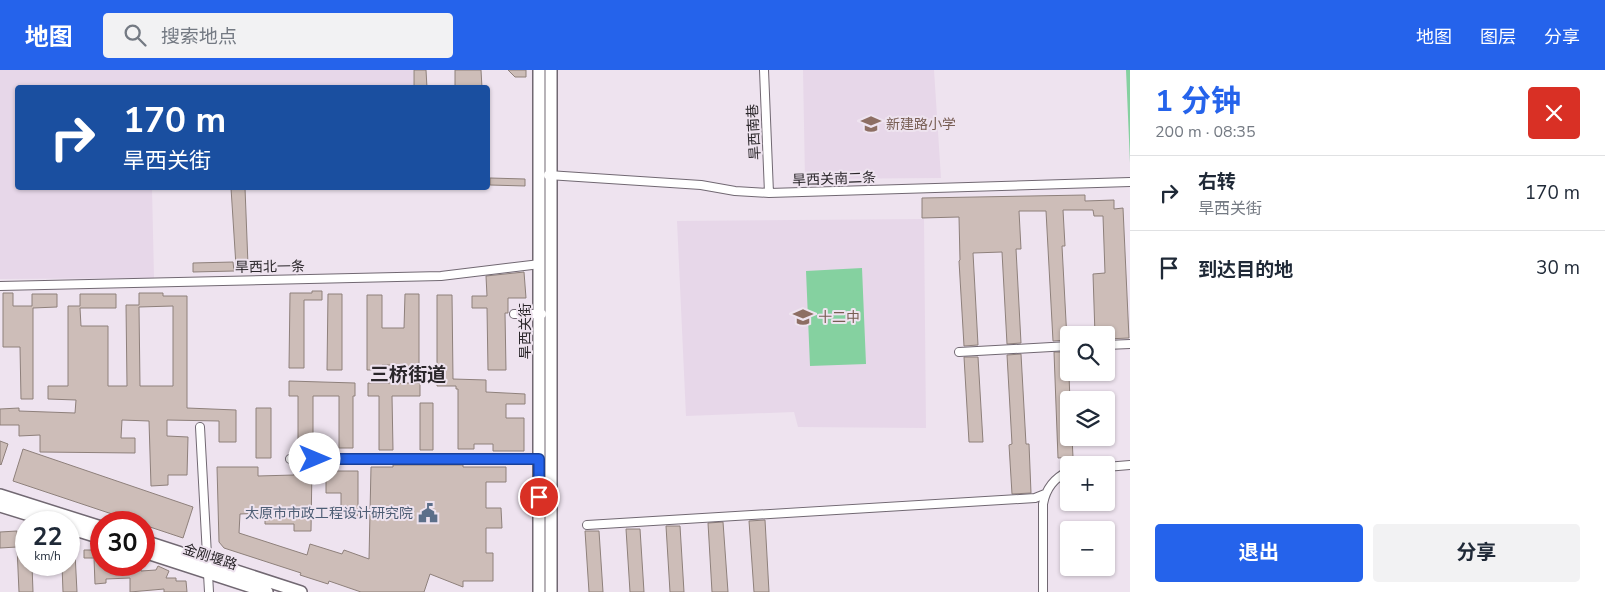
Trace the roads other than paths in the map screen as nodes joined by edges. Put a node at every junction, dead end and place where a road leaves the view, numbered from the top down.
1 (540, 70) edge
2 (551, 70) edge
3 (764, 70) edge
4 (546, 176) junction
5 (1130, 182) edge
6 (769, 193) junction
7 (540, 264) junction
8 (0, 286) edge
9 (514, 314) dead end
10 (546, 314) junction
11 (1130, 344) edge
12 (1115, 345) edge
13 (1060, 346) edge
14 (959, 352) dead end
15 (200, 427) dead end
16 (290, 459) dead end
17 (539, 459) junction
18 (1130, 465) edge
19 (1115, 466) edge
20 (1060, 477) edge
21 (1045, 494) junction
22 (0, 495) edge
23 (0, 506) edge
24 (16, 511) edge
25 (90, 524) edge
26 (587, 524) dead end
27 (155, 546) edge
28 (155, 555) edge
29 (207, 567) junction
30 (209, 592) edge
31 (267, 592) edge
32 (301, 592) edge
33 (539, 592) edge
34 (551, 592) edge
35 (1044, 592) edge

1 - 4 main road, 旱西关街
2 - 4 main road, 旱西关街
3 - 6 street, 旱西南巷
4 - 6 street, 旱西关南二条
4 - 7 main road, 旱西关街
4 - 10 main road, 旱西关街
5 - 6 street, 旱西关南二条
7 - 8 street, 旱西北一条
7 - 10 main road, 旱西关街
9 - 10 street
10 - 17 main road, 旱西关街
10 - 34 main road, 旱西关街
11 - 12 street
13 - 14 street
15 - 29 street
16 - 17 street
17 - 33 main road, 旱西关街
18 - 19 street
20 - 21 street
21 - 26 street
21 - 35 street
22 - 25 main road
23 - 24 main road
27 - 29 main road
28 - 29 main road, 金刚堰路
29 - 30 street
29 - 31 main road, 金刚堰路
29 - 32 main road

